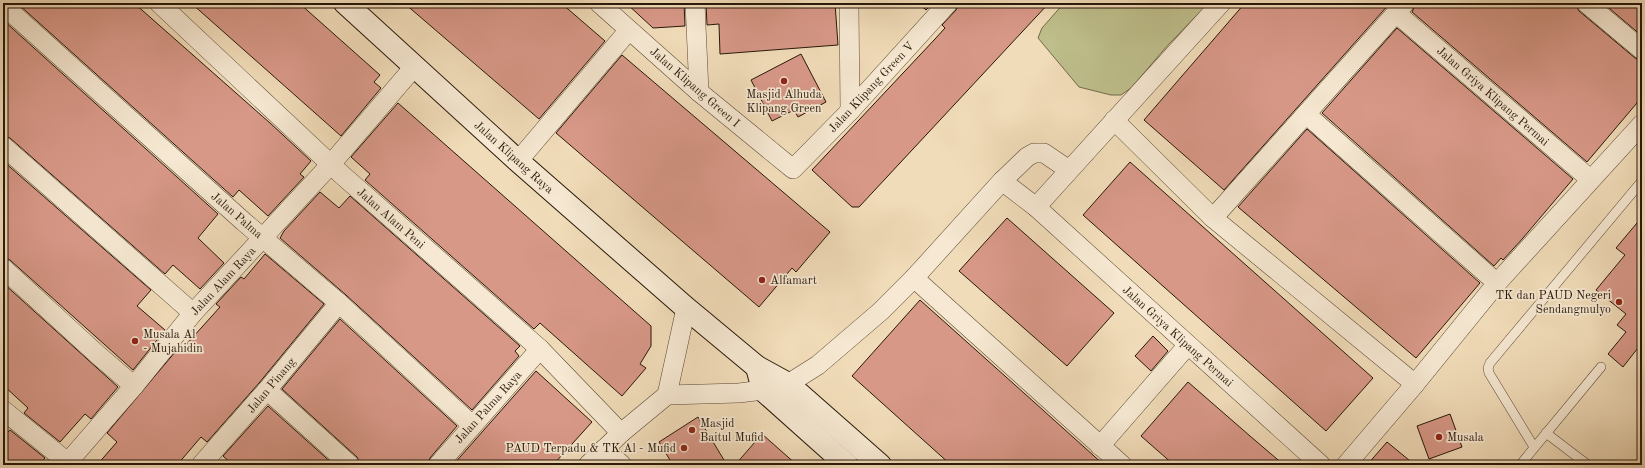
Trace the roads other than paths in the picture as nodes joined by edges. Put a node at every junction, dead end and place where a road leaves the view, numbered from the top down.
1 (159, 3) edge
2 (345, 3) edge
3 (599, 3) edge
4 (695, 3) edge
5 (849, 3) edge
6 (948, 3) edge
7 (1221, 3) edge
8 (1586, 3) edge
9 (3, 5) edge
10 (1401, 8) edge
11 (629, 30) junction
12 (1642, 50) edge
13 (414, 66) junction
14 (698, 92) junction
15 (850, 111) junction
16 (1306, 114) junction
17 (1114, 120) junction
18 (1642, 124) edge
19 (3, 146) edge
20 (518, 161) junction
21 (331, 164) junction
22 (793, 169) joint
23 (1069, 170) junction
24 (1590, 179) junction
25 (1002, 181) junction
26 (1642, 181) edge
27 (1036, 208) junction
28 (1213, 218) junction
29 (263, 238) junction
30 (3, 268) edge
31 (914, 278) junction
32 (1497, 283) junction
33 (339, 304) junction
34 (686, 308) junction
35 (193, 313) junction
36 (1188, 345) junction
37 (540, 349) junction
38 (757, 367) junction
39 (1601, 367) dead end
40 (788, 384) junction
41 (1415, 384) junction
42 (134, 386) junction
43 (267, 390) junction
44 (763, 390) junction
45 (667, 395) junction
46 (3, 410) edge
47 (472, 425) junction
48 (621, 433) junction
49 (1546, 433) junction
50 (1100, 446) junction
51 (1534, 447) junction
52 (604, 449) junction
53 (210, 462) edge
54 (70, 464) edge
55 (350, 465) edge
56 (438, 465) edge
57 (588, 465) edge
58 (622, 465) edge
59 (847, 465) edge
60 (880, 465) edge
61 (1122, 465) edge
62 (1321, 465) edge
63 (1346, 465) edge
64 (1520, 465) edge
65 (1588, 465) edge

1 - 21 street, Jalan Alam Peni
2 - 13 main road, Jalan Klipang Raya
3 - 11 street, Jalan Klipang Green I
4 - 14 street
5 - 15 street
6 - 15 street, Jalan Klipang Green V
7 - 17 street
8 - 12 street
9 - 29 street, Jalan Palma
10 - 16 street, Jalan Griya Klipang Permai
10 - 24 street, Jalan Griya Klipang Permai
11 - 14 street, Jalan Klipang Green I
11 - 20 street
13 - 20 main road, Jalan Klipang Raya
13 - 21 street, Jalan Alam Raya
14 - 22 street, Jalan Klipang Green I
15 - 22 street, Jalan Klipang Green V
16 - 28 street, Jalan Griya Klipang Permai
16 - 32 street
17 - 23 street
17 - 28 street
18 - 24 street
19 - 35 street
20 - 34 main road, Jalan Klipang Raya
21 - 29 street, Jalan Alam Raya
21 - 37 street, Jalan Alam Peni
23 - 25 street
23 - 27 street
24 - 32 street
25 - 27 street, Jalan Griya Klipang Permai
25 - 31 street
26 - 51 lane
27 - 36 street, Jalan Griya Klipang Permai
28 - 41 street
29 - 33 street, Jalan Palma
29 - 35 street, Jalan Alam Raya
30 - 42 street
31 - 40 street
31 - 50 street
32 - 41 street
33 - 43 street, Jalan Pinang
33 - 47 street, Jalan Palma
34 - 38 main road, Jalan Klipang Raya
34 - 45 street
35 - 42 street, Jalan Alam Raya
36 - 50 street
36 - 62 street, Jalan Griya Klipang Permai
37 - 47 street, Jalan Palma Raya
37 - 48 street, Jalan Alam Peni
38 - 40 main road, Jalan Klipang Raya
38 - 44 main road
39 - 49 lane
40 - 44 street
40 - 60 main road, Jalan Klipang Raya
41 - 63 street
42 - 54 street, Jalan Alam Raya
43 - 53 street, Jalan Pinang
43 - 55 street
44 - 45 street
44 - 59 main road
45 - 48 street
46 - 54 street
47 - 56 street, Jalan Palma Raya
48 - 52 street
49 - 51 lane
49 - 65 lane
50 - 61 street
51 - 64 lane
52 - 57 street
52 - 58 street

